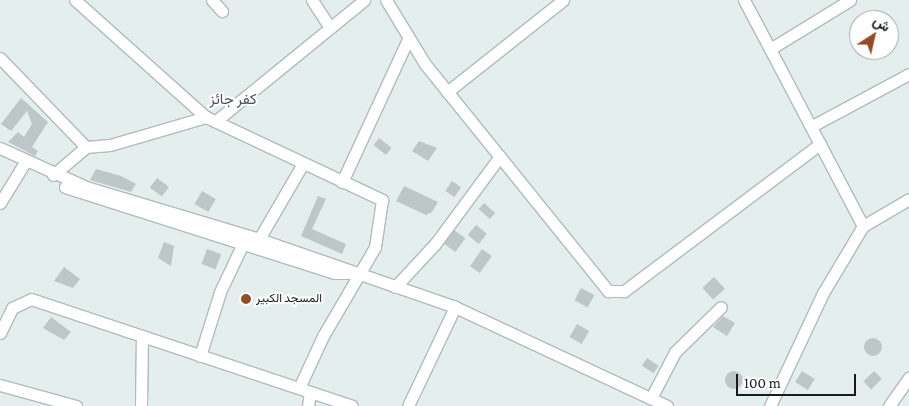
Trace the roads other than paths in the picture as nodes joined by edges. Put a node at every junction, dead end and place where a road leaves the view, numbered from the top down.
1 (75, 0) edge
2 (212, 0) edge
3 (312, 0) edge
4 (364, 0) edge
5 (386, 0) edge
6 (564, 0) edge
7 (744, 0) edge
8 (850, 0) edge
9 (222, 11) dead end
10 (329, 26) junction
11 (408, 39) junction
12 (770, 50) junction
13 (0, 58) edge
14 (909, 74) edge
15 (448, 92) junction
16 (212, 118) junction
17 (812, 126) junction
18 (820, 144) junction
19 (86, 147) junction
20 (0, 148) edge
21 (500, 156) junction
22 (0, 157) edge
23 (24, 165) junction
24 (302, 165) junction
25 (54, 174) junction
26 (342, 182) junction
27 (909, 199) edge
28 (0, 203) edge
29 (863, 226) junction
30 (259, 239) junction
31 (244, 240) junction
32 (355, 274) junction
33 (395, 287) junction
34 (455, 307) junction
35 (721, 307) dead end
36 (3, 312) edge
37 (0, 333) edge
38 (142, 336) junction
39 (200, 356) junction
40 (909, 377) edge
41 (0, 385) edge
42 (299, 388) junction
43 (310, 392) junction
44 (658, 403) edge
45 (76, 406) edge
46 (141, 406) edge
47 (308, 406) edge
48 (352, 406) edge
49 (408, 406) edge
50 (770, 406) edge
51 (889, 406) edge

1 - 16 street
2 - 9 street
3 - 10 street
4 - 10 street
5 - 11 street
6 - 15 street
7 - 12 street
8 - 12 street
10 - 16 street
11 - 15 street
11 - 26 street
12 - 17 street
13 - 19 street
14 - 17 street
15 - 21 street
16 - 19 street
16 - 24 street
17 - 18 street
18 - 21 street
18 - 29 street
19 - 25 street
20 - 23 street
21 - 33 street
22 - 23 street
23 - 25 street
23 - 28 street
23 - 31 street
24 - 26 street
24 - 30 street
25 - 31 street
26 - 32 street
27 - 29 street
29 - 50 street
30 - 31 street
30 - 32 street
31 - 32 street
31 - 39 street
32 - 33 street
32 - 42 street
33 - 34 street
34 - 44 street
34 - 49 street
35 - 44 street
36 - 37 street
36 - 38 street
38 - 39 street
38 - 46 street
39 - 42 street
40 - 51 street
41 - 45 street
42 - 43 street
43 - 47 street
43 - 48 street

